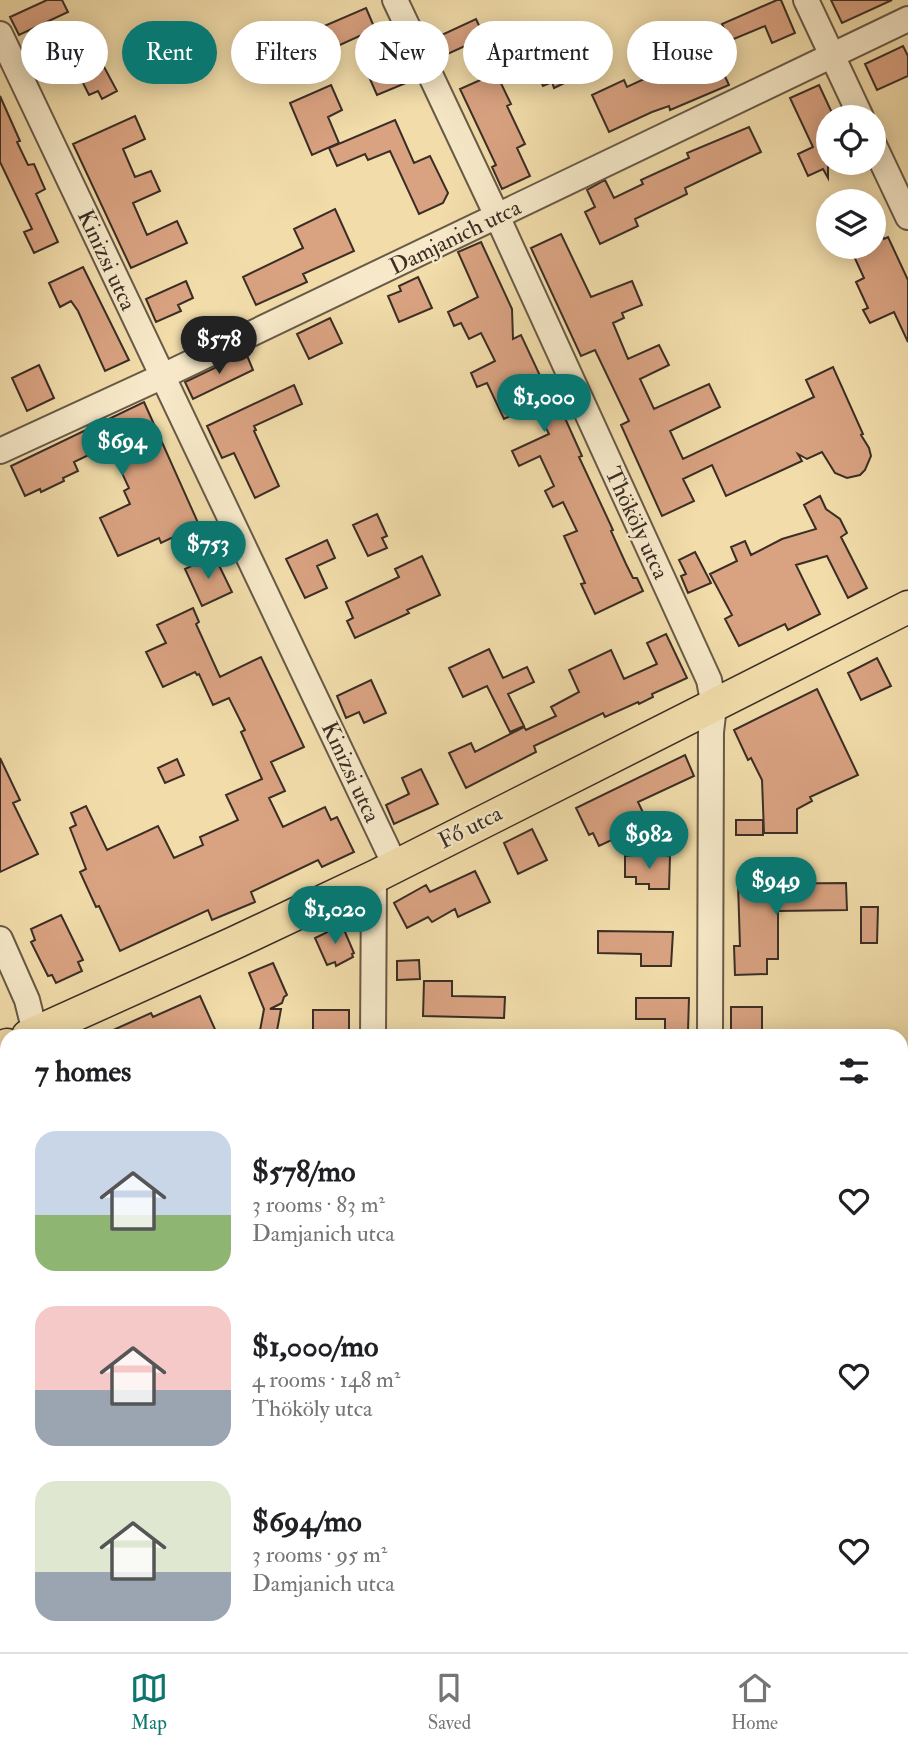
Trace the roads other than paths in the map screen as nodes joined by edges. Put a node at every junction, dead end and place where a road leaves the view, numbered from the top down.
1 (395, 0) edge
2 (806, 0) edge
3 (908, 19) edge
4 (0, 34) edge
5 (832, 56) junction
6 (855, 105) edge
7 (886, 170) edge
8 (497, 216) junction
9 (908, 217) edge
10 (163, 376) junction
11 (0, 451) edge
12 (908, 607) edge
13 (714, 706) junction
14 (385, 871) junction
15 (0, 939) edge
16 (33, 1029) edge
17 (47, 1029) edge
18 (374, 1029) edge
19 (710, 1029) edge

1 - 8 street, Thököly utca
2 - 5 street
3 - 5 street, Damjanich utca
4 - 10 street, Kinizsi utca
5 - 6 street
5 - 8 street, Damjanich utca
7 - 9 street
8 - 10 street, Damjanich utca
8 - 13 street, Thököly utca
10 - 11 street, Damjanich utca
10 - 14 street, Kinizsi utca
12 - 13 main road, Fő utca
13 - 14 main road, Fő utca
13 - 19 street, Thököly utca
14 - 17 main road, Fő utca
14 - 18 street
15 - 16 street

